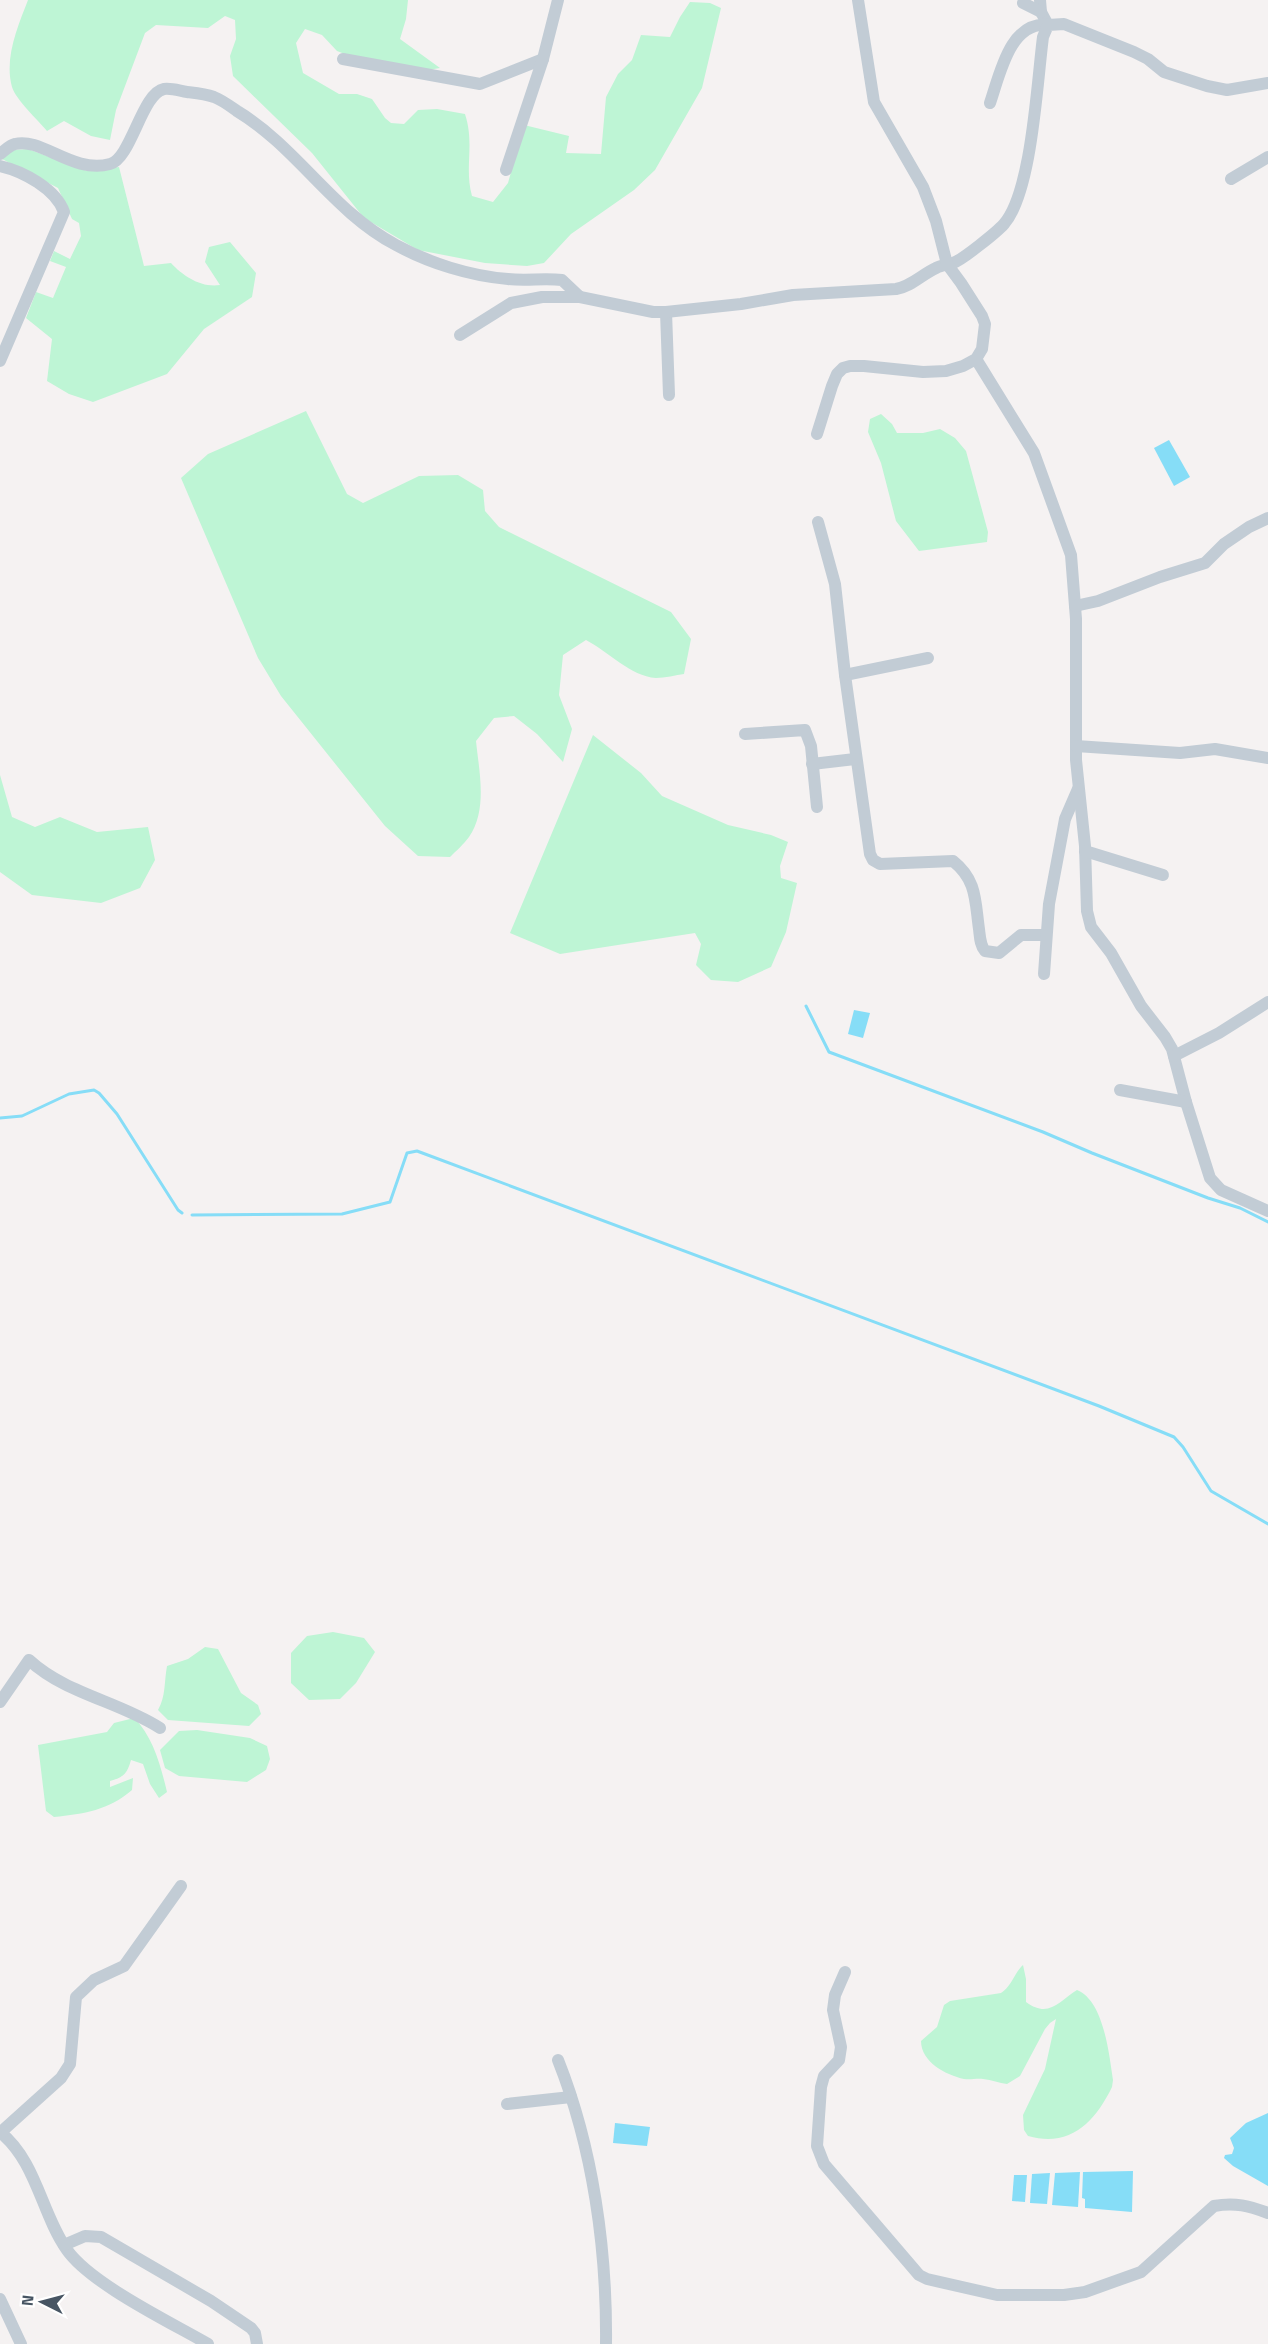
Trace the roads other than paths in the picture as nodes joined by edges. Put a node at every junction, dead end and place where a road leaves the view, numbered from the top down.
1 (558, 0) edge
2 (858, 0) edge
3 (1023, 3) dead end
4 (1040, 6) edge
5 (1048, 25) junction
6 (343, 59) dead end
7 (543, 59) junction
8 (1268, 83) edge
9 (990, 103) dead end
10 (0, 154) edge
11 (1268, 157) edge
12 (0, 166) edge
13 (506, 170) dead end
14 (1231, 179) dead end
15 (947, 264) junction
16 (580, 297) junction
17 (666, 312) junction
18 (460, 335) dead end
19 (976, 359) junction
20 (0, 361) edge
21 (669, 394) dead end
22 (817, 434) dead end
23 (1268, 518) edge
24 (818, 522) dead end
25 (1075, 606) junction
26 (928, 658) dead end
27 (845, 675) junction
28 (745, 734) dead end
29 (1076, 746) junction
30 (1268, 758) edge
31 (855, 759) junction
32 (812, 764) junction
33 (1079, 788) junction
34 (817, 807) dead end
35 (1085, 851) junction
36 (1163, 875) dead end
37 (1046, 936) junction
38 (1044, 974) dead end
39 (1268, 1002) edge
40 (1173, 1056) junction
41 (1120, 1090) dead end
42 (1186, 1102) junction
43 (1268, 1211) edge
44 (0, 1702) edge
45 (160, 1728) dead end
46 (181, 1886) dead end
47 (845, 1972) dead end
48 (558, 2060) dead end
49 (571, 2097) junction
50 (507, 2104) dead end
51 (0, 2132) edge
52 (1268, 2213) edge
53 (64, 2246) junction
54 (0, 2299) edge
55 (21, 2344) edge
56 (208, 2344) edge
57 (256, 2344) edge
58 (606, 2344) edge

1 - 7 street
2 - 15 street
3 - 4 street
4 - 5 street
5 - 8 street
5 - 9 street
5 - 15 street
6 - 7 street
7 - 13 street
10 - 16 street
11 - 14 street
12 - 20 street
15 - 17 street
15 - 19 street
16 - 17 street
16 - 18 street
17 - 21 street
19 - 22 street
19 - 25 street
23 - 25 street
24 - 27 street
25 - 29 street
26 - 27 street
27 - 31 street
28 - 32 street
29 - 30 street
29 - 33 street
31 - 32 street
31 - 37 street
32 - 34 street
33 - 35 street
33 - 37 street
35 - 36 street
35 - 40 street
37 - 38 street
39 - 40 street
40 - 42 street
41 - 42 street
42 - 43 street
44 - 45 street
46 - 51 street
47 - 52 street
48 - 49 street
49 - 50 street
49 - 58 street
51 - 53 street
53 - 56 street
53 - 57 street
54 - 55 street

